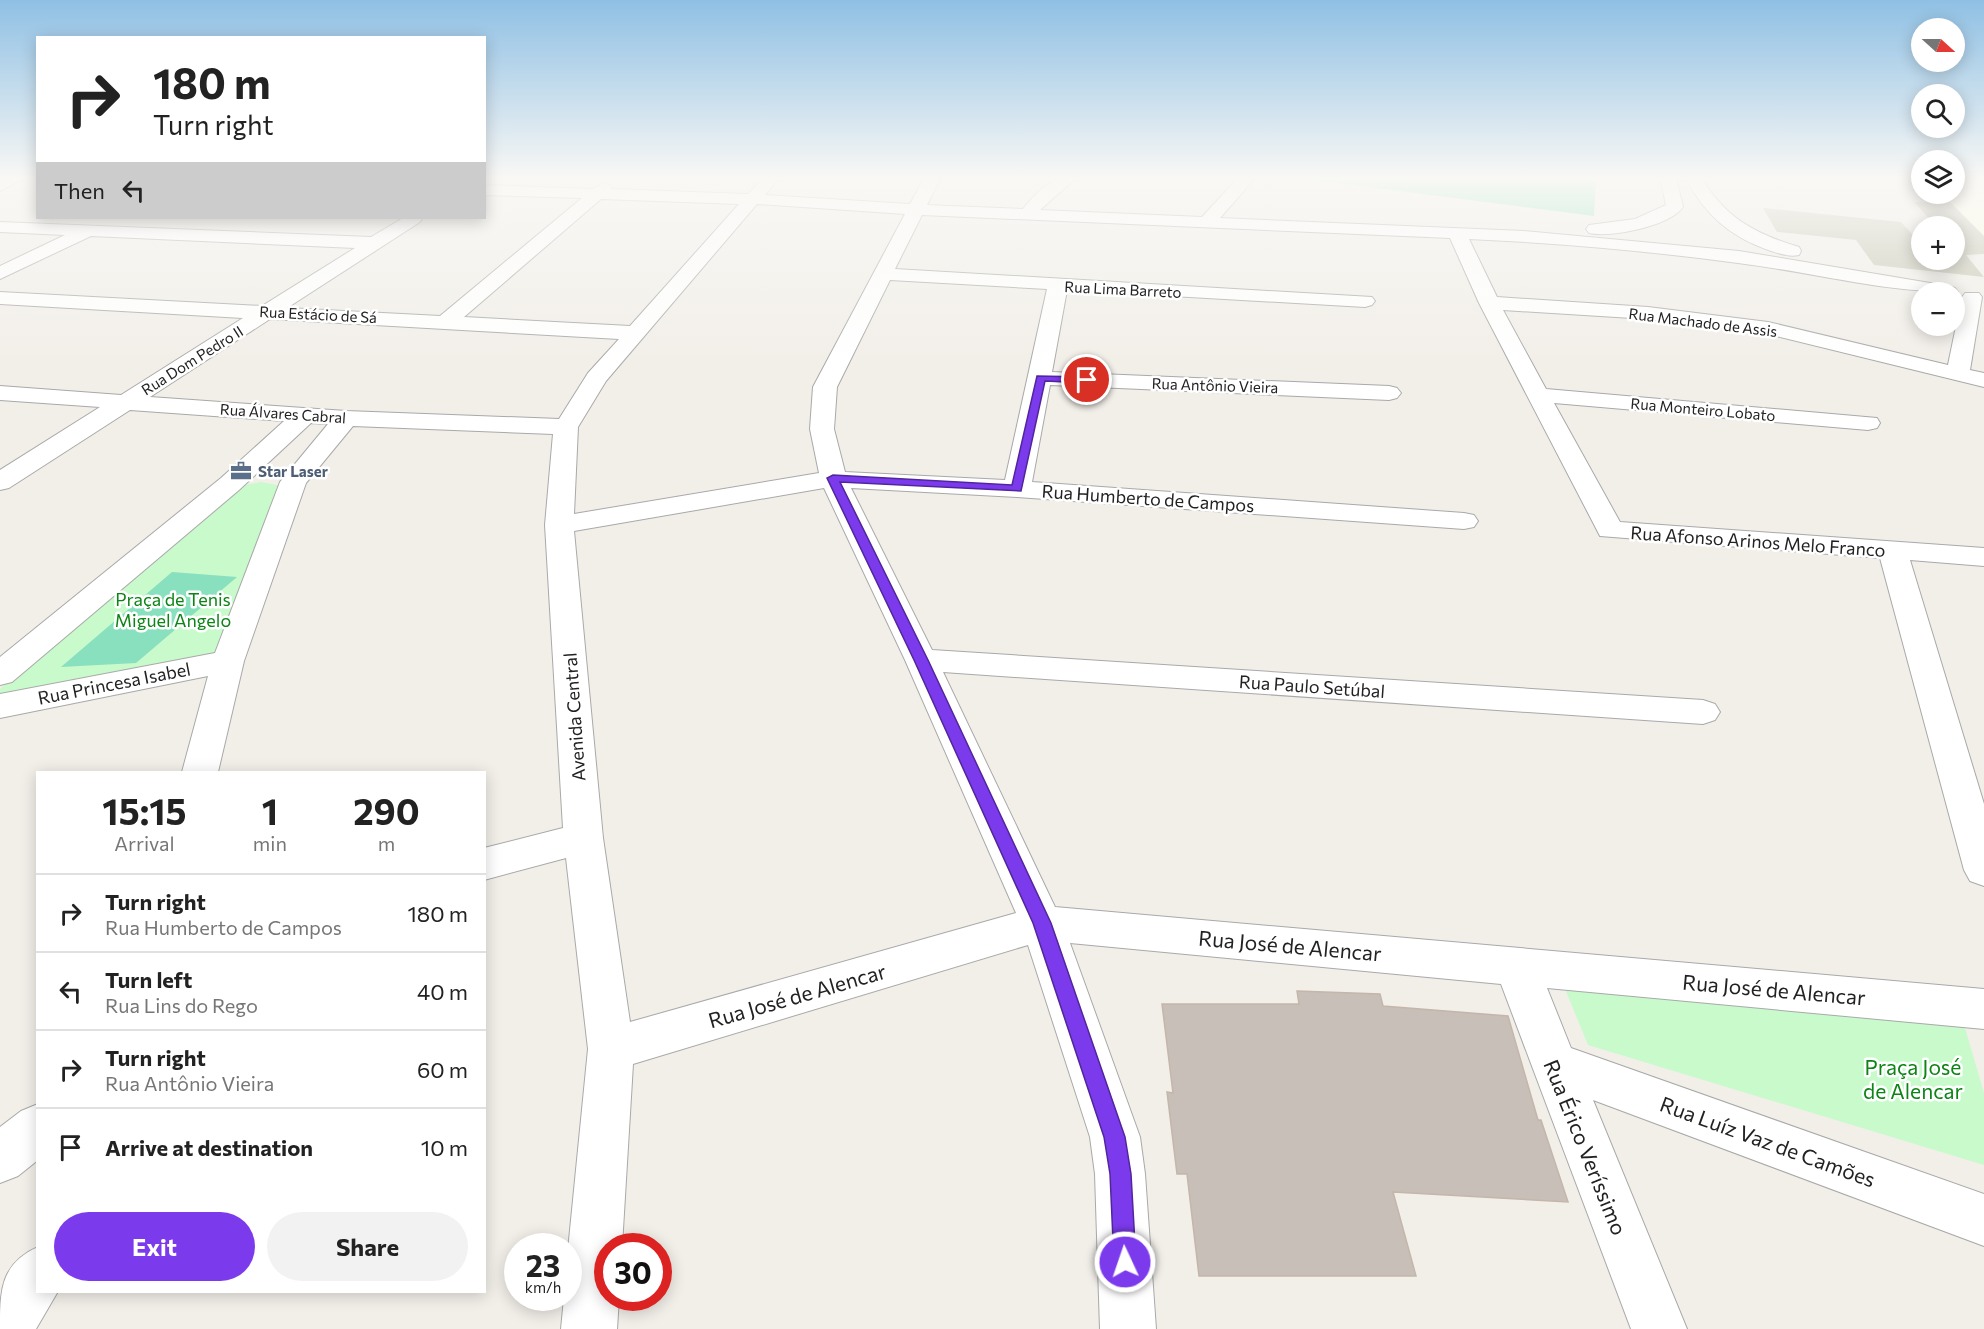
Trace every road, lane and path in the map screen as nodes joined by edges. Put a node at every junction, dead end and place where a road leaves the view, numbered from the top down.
1 (71, 239) edge
2 (286, 239) edge
3 (380, 239) edge
4 (544, 239) edge
5 (717, 239) edge
6 (901, 239) edge
7 (1460, 239) edge
8 (1559, 239) edge
9 (1644, 239) edge
10 (1756, 239) edge
11 (1758, 239) edge
12 (373, 243) junction
13 (1662, 248) junction
14 (1739, 257) junction
15 (0, 273) edge
16 (882, 274) junction
17 (1895, 282) junction
18 (1911, 285) edge
19 (1058, 286) junction
20 (1970, 297) edge
21 (0, 298) edge
22 (1365, 301) dead end
23 (1489, 303) junction
24 (268, 312) junction
25 (447, 321) junction
26 (635, 333) junction
27 (1958, 374) junction
28 (1041, 378) junction
29 (1984, 380) edge
30 (0, 393) edge
31 (1389, 393) dead end
32 (1539, 396) junction
33 (127, 401) junction
34 (306, 414) junction
35 (346, 418) junction
36 (1868, 423) dead end
37 (566, 427) junction
38 (833, 478) junction
39 (0, 482) edge
40 (293, 482) junction
41 (230, 483) junction
42 (1017, 489) junction
43 (1464, 521) dead end
44 (559, 525) junction
45 (1893, 551) junction
46 (1984, 557) edge
47 (228, 660) junction
48 (921, 660) junction
49 (0, 674) edge
50 (0, 706) edge
51 (1703, 712) dead end
52 (200, 771) edge
53 (583, 838) junction
54 (486, 863) edge
55 (1984, 870) edge
56 (1042, 923) junction
57 (1515, 964) junction
58 (1984, 1009) edge
59 (611, 1049) junction
60 (1553, 1063) junction
61 (36, 1130) edge
62 (0, 1158) edge
63 (1984, 1220) edge
64 (36, 1277) edge
65 (5, 1329) edge
66 (589, 1329) edge
67 (1128, 1329) edge
68 (1659, 1329) edge

1 - 15 street
2 - 12 street
3 - 12 street, Rua Dom Pedro II
4 - 25 street
5 - 26 street, Avenida Central
6 - 16 street
7 - 23 street, Rua Afonso Arinos Melo Franco
8 - 13 street
9 - 13 street
10 - 14 street
11 - 17 street
12 - 24 street, Rua Dom Pedro II
13 - 14 street
14 - 17 street
16 - 19 street, Rua Lima Barreto
16 - 38 street
17 - 18 street
19 - 22 street, Rua Lima Barreto
19 - 28 street
20 - 27 street
21 - 24 street, Rua Estácio de Sá
23 - 27 street, Rua Machado de Assis
23 - 32 street, Rua Afonso Arinos Melo Franco
24 - 25 street, Rua Estácio de Sá
24 - 33 street, Rua Dom Pedro II
25 - 26 street, Rua Estácio de Sá
26 - 37 street, Avenida Central
27 - 29 street, Rua Machado de Assis
28 - 31 street, Rua Antônio Vieira
28 - 42 street
30 - 33 street, Rua Álvares Cabral
32 - 36 street, Rua Monteiro Lobato
32 - 45 street, Rua Afonso Arinos Melo Franco
33 - 34 street, Rua Álvares Cabral
33 - 39 street, Rua Dom Pedro II
34 - 35 street, Rua Álvares Cabral
34 - 41 street
35 - 37 street, Rua Álvares Cabral
35 - 40 street
37 - 44 street, Avenida Central
38 - 42 street, Rua Humberto de Campos
38 - 44 street, Rua Humberto de Campos
38 - 48 street
40 - 41 street
40 - 47 street
41 - 49 street
42 - 43 street, Rua Humberto de Campos
44 - 53 street, Avenida Central
45 - 46 street, Rua Afonso Arinos Melo Franco
45 - 55 street
47 - 50 street, Rua Princesa Isabel
47 - 52 street
48 - 51 street, Rua Paulo Setúbal
48 - 56 street
53 - 54 street
53 - 59 street, Avenida Central
56 - 57 street, Rua José de Alencar
56 - 59 street, Rua José de Alencar
56 - 67 street
57 - 58 street, Rua José de Alencar
57 - 60 street, Rua Érico Veríssimo
59 - 66 street, Avenida Central
60 - 63 street, Rua Luíz Vaz de Camões
60 - 68 street, Rua Érico Veríssimo
61 - 62 street
64 - 65 street

